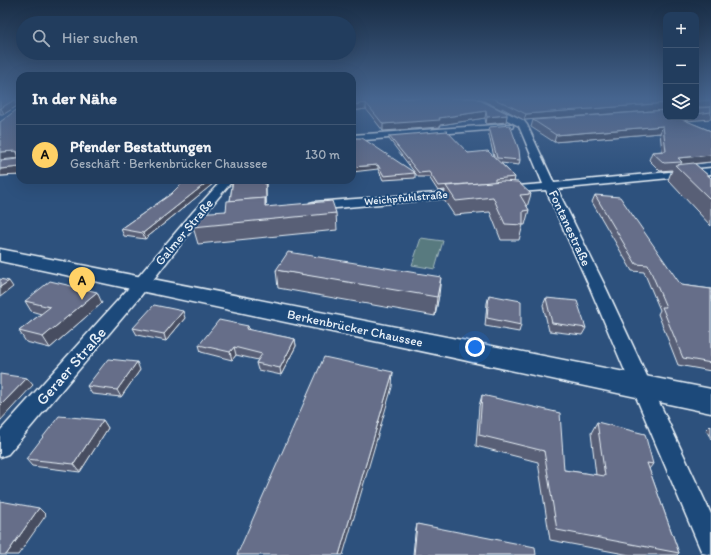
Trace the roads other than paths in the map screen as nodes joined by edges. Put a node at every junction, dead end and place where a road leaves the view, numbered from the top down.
1 (527, 125) joint
2 (356, 138) edge
3 (711, 171) edge
4 (224, 184) edge
5 (551, 187) junction
6 (495, 191) edge
7 (479, 192) edge
8 (306, 206) edge
9 (213, 214) edge
10 (197, 215) junction
11 (0, 255) edge
12 (141, 284) junction
13 (641, 387) junction
14 (711, 401) edge
15 (0, 448) edge
16 (711, 544) edge

1 - 2 street
1 - 5 street, Fontanestraße
3 - 5 street
4 - 10 street, Galmer Straße
5 - 6 street
5 - 13 street, Fontanestraße
7 - 8 street, Weichpfuhlstraße
9 - 10 street
10 - 12 street, Galmer Straße
11 - 12 main road, Berkenbrücker Chaussee
12 - 13 main road, Berkenbrücker Chaussee
12 - 15 street, Geraer Straße
13 - 14 main road, Berkenbrücker Chaussee
13 - 16 street, Fontanestraße

